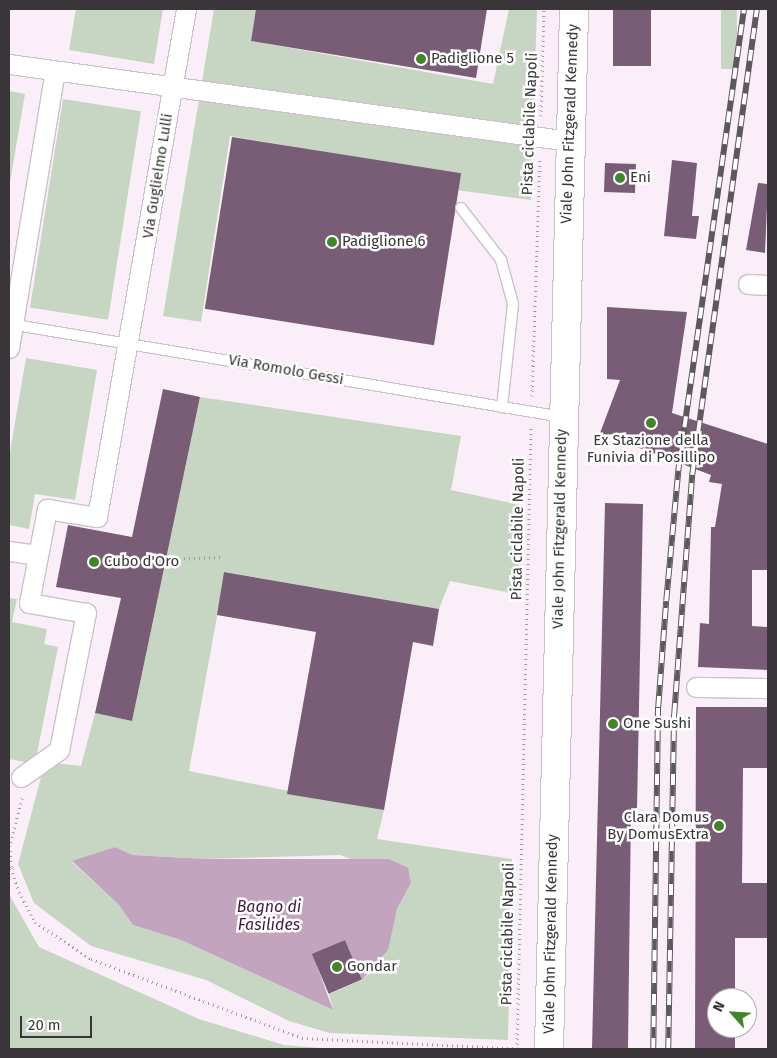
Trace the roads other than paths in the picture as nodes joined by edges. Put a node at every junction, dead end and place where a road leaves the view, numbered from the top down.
1 (186, 9) edge
2 (574, 9) edge
3 (9, 64) edge
4 (55, 71) junction
5 (172, 89) junction
6 (569, 141) junction
7 (462, 208) dead end
8 (748, 284) dead end
9 (768, 285) edge
10 (11, 324) edge
11 (131, 344) junction
12 (9, 348) edge
13 (502, 406) junction
14 (563, 417) junction
15 (9, 551) edge
16 (38, 555) junction
17 (696, 687) dead end
18 (768, 688) edge
19 (21, 777) road end
20 (549, 1049) edge

1 - 5 street, Via Guglielmo Lulli
2 - 6 main road, Viale John Fitzgerald Kennedy
3 - 4 street
4 - 5 street
4 - 10 street
5 - 6 street
5 - 11 street, Via Guglielmo Lulli
6 - 14 main road, Viale John Fitzgerald Kennedy
7 - 13 lane
8 - 9 street
10 - 11 lane, Via Romolo Gessi
10 - 12 street
11 - 13 lane, Via Romolo Gessi
11 - 16 street, Via Guglielmo Lulli
13 - 14 lane, Via Romolo Gessi
14 - 20 main road, Viale John Fitzgerald Kennedy
15 - 16 street
16 - 19 street
17 - 18 street

